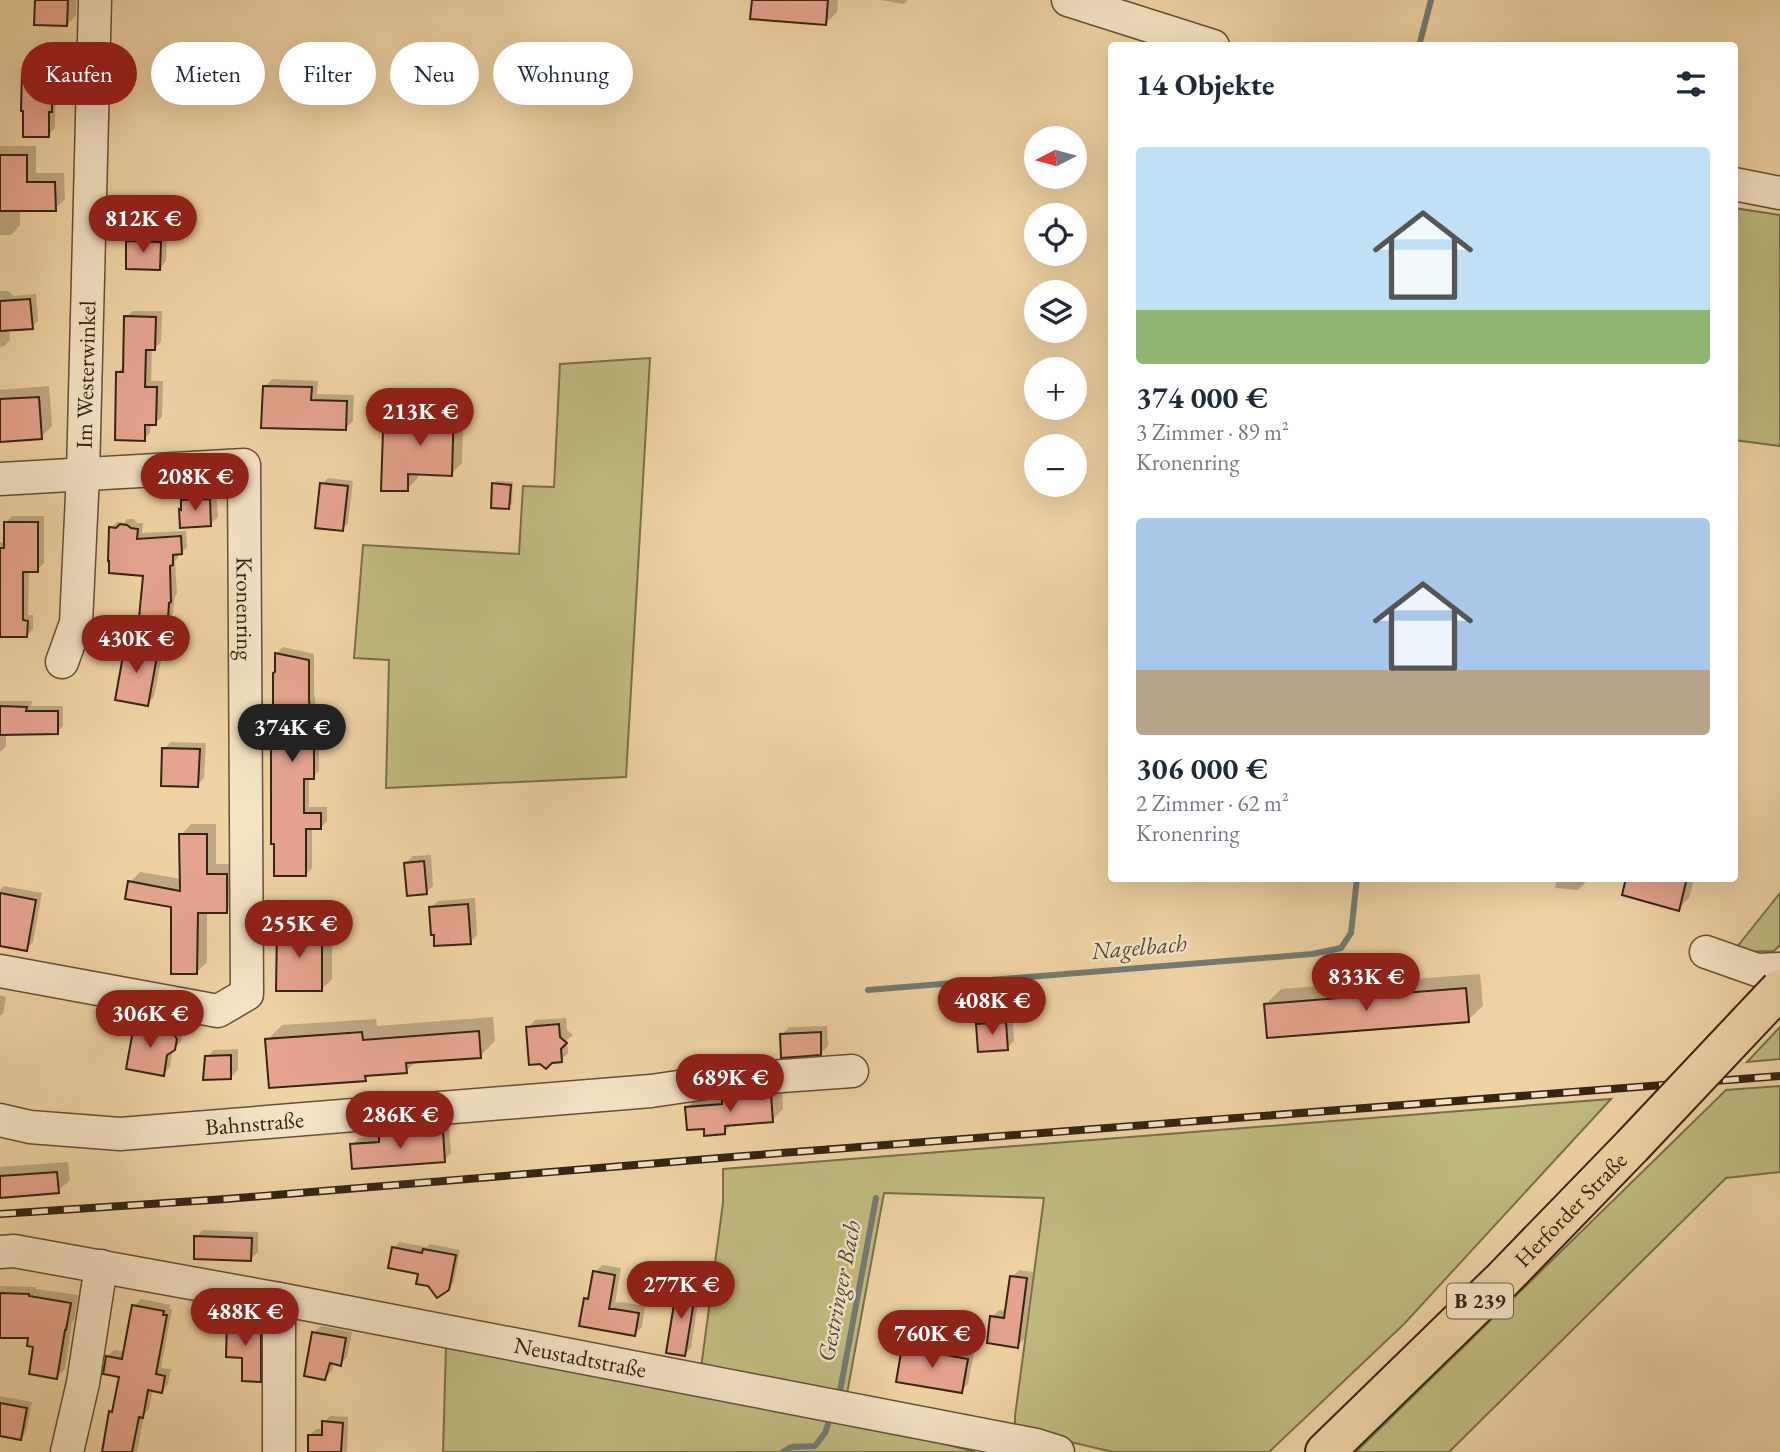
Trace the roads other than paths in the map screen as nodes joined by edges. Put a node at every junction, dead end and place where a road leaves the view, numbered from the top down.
1 (95, 0) edge
2 (1068, 0) edge
3 (1200, 42) edge
4 (1738, 185) edge
5 (1780, 193) edge
6 (83, 474) junction
7 (0, 479) edge
8 (62, 662) dead end
9 (1706, 952) dead end
10 (1780, 969) edge
11 (0, 971) edge
12 (1780, 989) edge
13 (852, 1071) dead end
14 (0, 1120) edge
15 (0, 1252) edge
16 (101, 1266) junction
17 (279, 1299) junction
18 (67, 1452) edge
19 (279, 1452) edge
20 (1058, 1452) edge
21 (1325, 1452) edge

1 - 6 street, Im Westerwinkel
2 - 3 street
4 - 5 street
6 - 7 street, Kronenring
6 - 8 street, Im Westerwinkel
6 - 11 street, Kronenring
9 - 10 street
12 - 21 main road, Herforder Straße / B 239, bridge
13 - 14 street, Bahnstraße
15 - 16 street, Neustadtstraße
16 - 17 street, Neustadtstraße
16 - 18 street
17 - 19 street
17 - 20 street, Neustadtstraße

